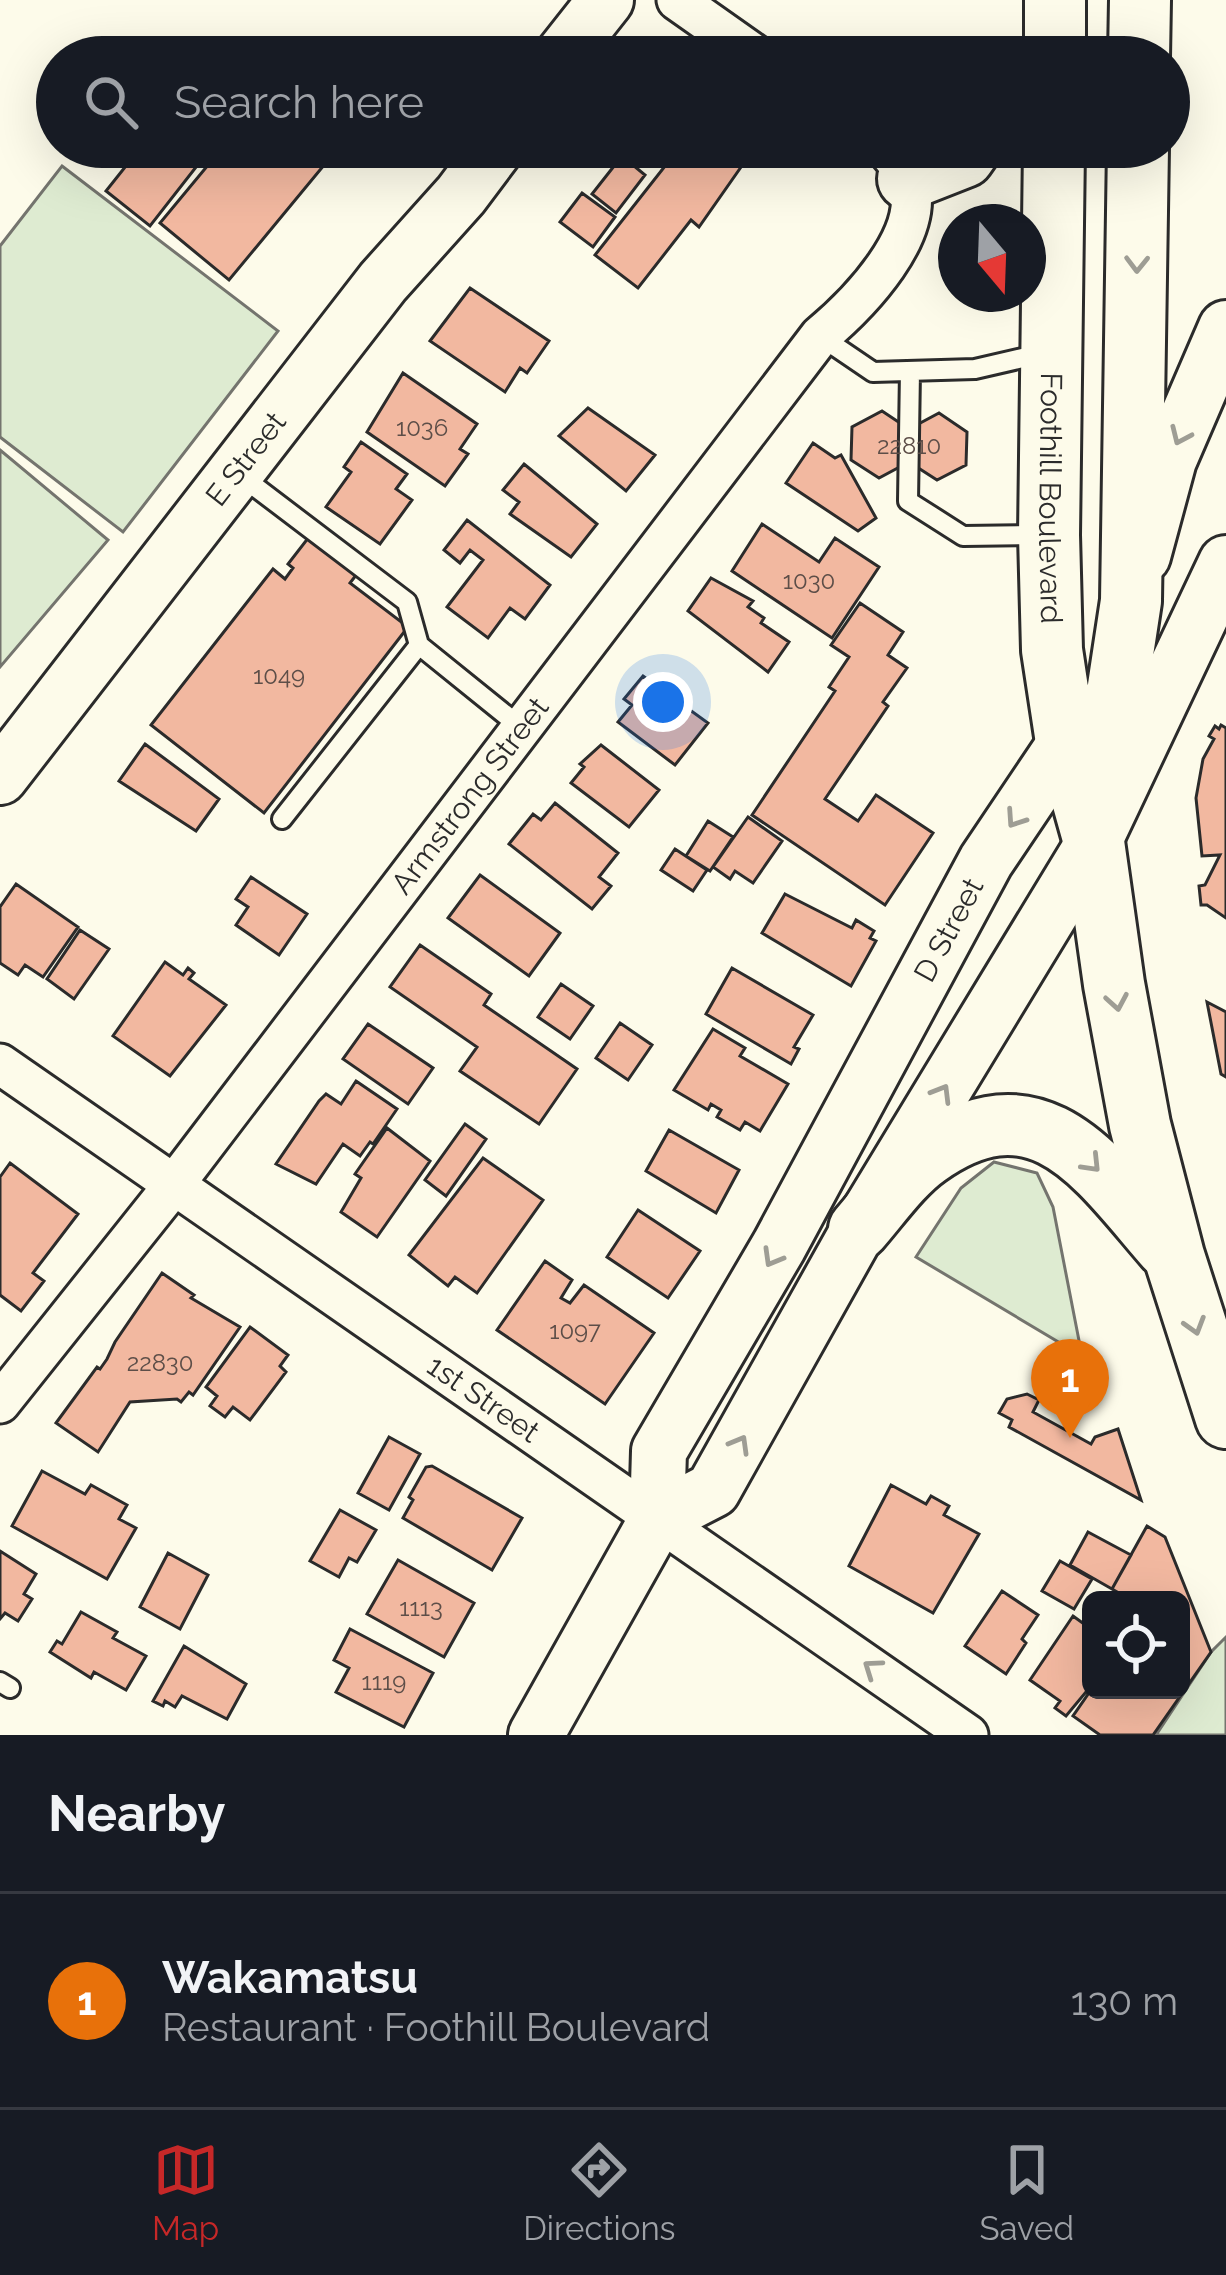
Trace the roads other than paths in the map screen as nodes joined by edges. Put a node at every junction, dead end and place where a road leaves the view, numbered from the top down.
1 (606, 0) edge
2 (677, 0) edge
3 (1140, 0) edge
4 (578, 36) edge
5 (728, 36) edge
6 (1139, 36) edge
7 (474, 168) edge
8 (898, 168) edge
9 (1054, 168) edge
10 (1138, 168) edge
11 (1226, 328) edge
12 (820, 336) junction
13 (1051, 352) junction
14 (910, 371) junction
15 (236, 472) junction
16 (1049, 535) junction
17 (1226, 563) edge
18 (1131, 601) junction
19 (419, 645) junction
20 (524, 729) junction
21 (1066, 742) junction
22 (0, 776) edge
23 (282, 819) dead end
24 (1094, 842) junction
25 (0, 1064) edge
26 (173, 1186) junction
27 (859, 1229) junction
28 (1174, 1256) junction
29 (1223, 1402) edge
30 (0, 1403) edge
31 (657, 1519) junction
32 (536, 1735) edge
33 (968, 1735) edge

1 - 4 main road
2 - 5 street
3 - 6 main road
7 - 15 main road, E Street
8 - 12 street, Armstrong Street
9 - 13 main road, Foothill Boulevard
10 -> 18 main road, Foothill Boulevard
11 -> 18 main road, D Street
12 - 14 lane
12 - 20 street, Armstrong Street
13 - 14 lane
13 - 16 main road, Foothill Boulevard
14 - 16 lane
15 - 19 lane
15 - 22 main road, E Street
16 - 21 main road, Foothill Boulevard
17 - 24 main road
18 - 21 main road, D Street
18 - 24 main road, Foothill Boulevard
19 - 20 lane
19 - 23 lane
20 - 26 street, Armstrong Street
21 - 24 main road, Foothill Boulevard
21 -> 31 main road, D Street
27 -> 24 main road
24 -> 28 main road, Foothill Boulevard
25 - 26 street, 1st Street
26 - 30 street, Armstrong Street
26 - 31 street, 1st Street
27 -> 28 main road
31 -> 27 main road
28 -> 29 main road, Foothill Boulevard
31 - 32 main road, D Street
33 -> 31 street, 1st Street

